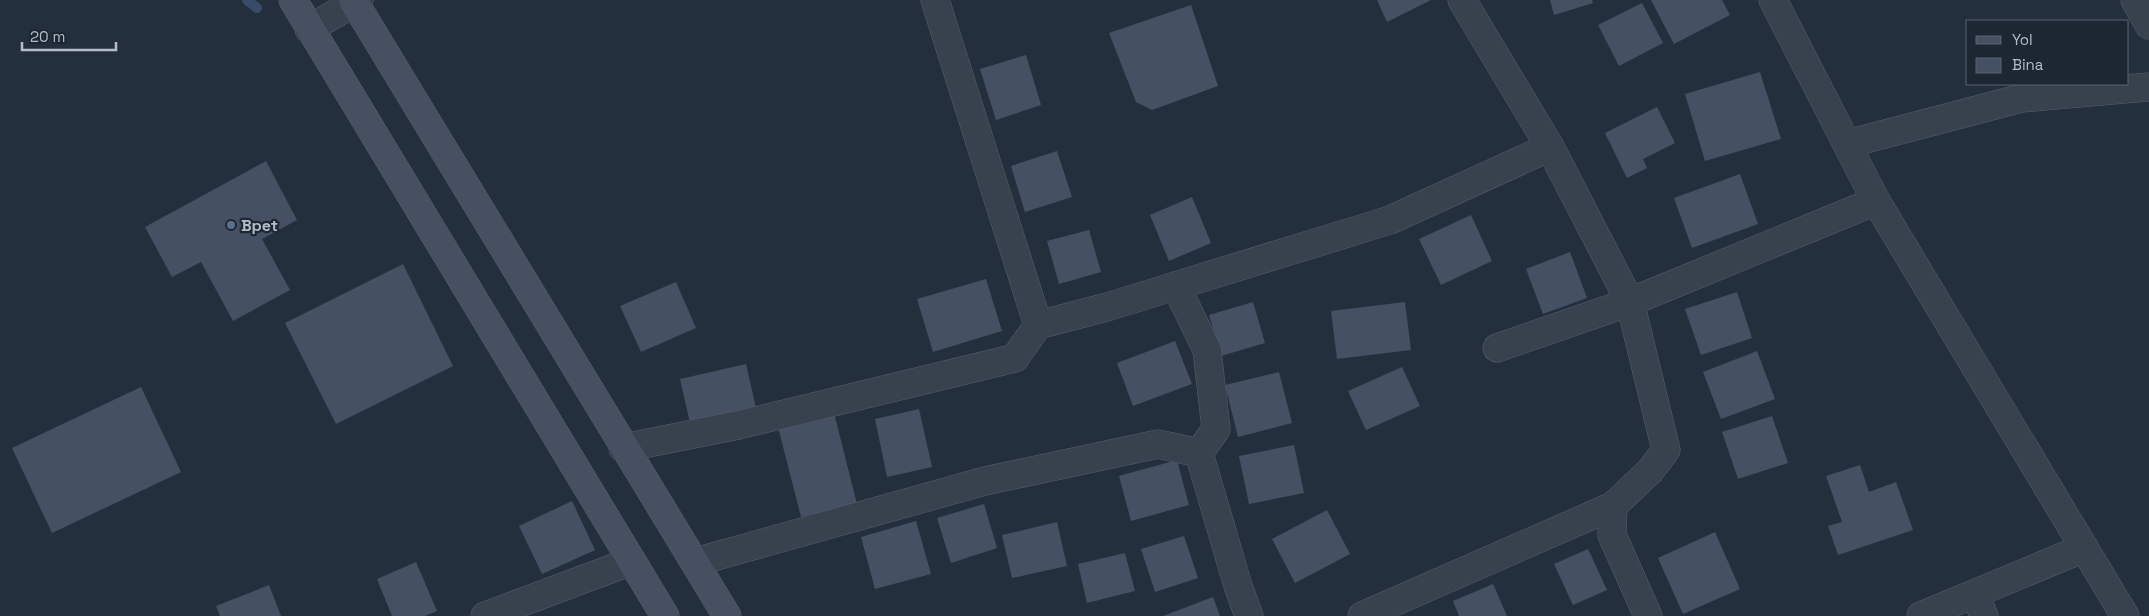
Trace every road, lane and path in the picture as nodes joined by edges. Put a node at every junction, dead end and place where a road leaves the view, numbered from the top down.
1 (293, 0) edge
2 (935, 0) edge
3 (1462, 0) edge
4 (1773, 0) edge
5 (2135, 0) edge
6 (355, 1) edge
7 (2149, 25) edge
8 (310, 29) junction
9 (2149, 87) edge
10 (1847, 144) junction
11 (1550, 147) junction
12 (1876, 202) junction
13 (1176, 286) junction
14 (1630, 302) junction
15 (1038, 325) junction
16 (1497, 348) dead end
17 (623, 448) junction
18 (1200, 453) junction
19 (1613, 506) junction
20 (2084, 548) junction
21 (632, 561) junction
22 (695, 562) junction
23 (1979, 605) edge
24 (485, 616) edge
25 (665, 616) edge
26 (727, 616) edge
27 (1249, 616) edge
28 (1362, 616) edge
29 (1648, 616) edge
30 (1921, 616) edge
31 (2125, 616) edge

1 - 8 main road
2 - 15 street
3 - 11 street
4 - 10 street
5 - 7 street
6 - 8 street
6 - 17 main road
8 - 21 main road
9 - 10 street
10 - 12 street
11 - 13 street
11 - 14 street
12 - 14 street
12 - 20 street
13 - 15 street
13 - 18 street
14 - 16 street
14 - 19 street
15 - 17 street
17 - 22 main road
18 - 22 street
18 - 27 street
19 - 28 street
19 - 29 street
20 - 23 street
20 - 31 street
21 - 24 street
21 - 25 main road
22 - 26 main road
23 - 30 street

